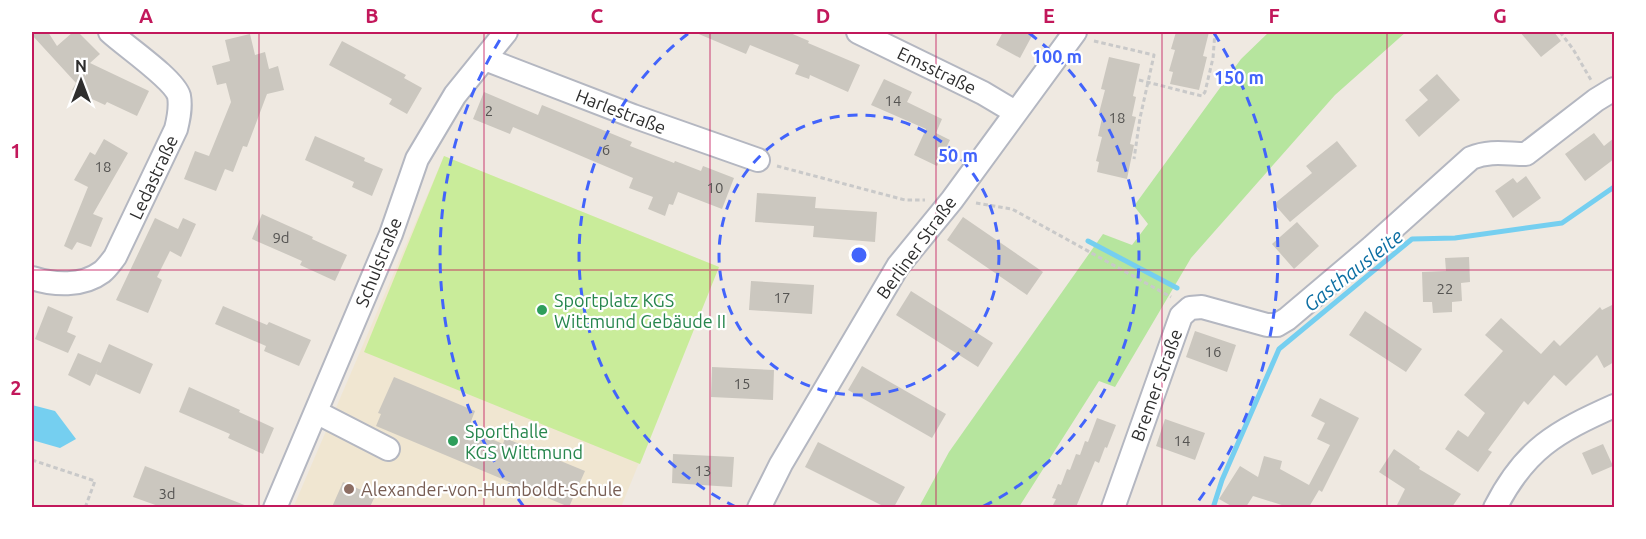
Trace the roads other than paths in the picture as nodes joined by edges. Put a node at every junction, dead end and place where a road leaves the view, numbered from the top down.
1 (110, 32) edge
2 (506, 32) edge
3 (864, 33) edge
4 (1073, 33) edge
5 (485, 59) junction
6 (1607, 93) edge
7 (1015, 112) junction
8 (758, 160) road end
9 (32, 278) edge
10 (1614, 406) edge
11 (316, 412) junction
12 (388, 449) dead end
13 (275, 507) edge
14 (759, 507) edge
15 (1113, 507) edge
16 (1495, 507) edge

1 - 9 street, Ledastraße
2 - 5 street, Schulstraße
3 - 7 street, Emsstraße
4 - 7 street, Berliner Straße
5 - 8 street, Harlestraße
5 - 11 street, Schulstraße
6 - 15 street, Bremer Straße
7 - 14 street, Berliner Straße
10 - 16 street
11 - 12 street
11 - 13 street, Schulstraße

